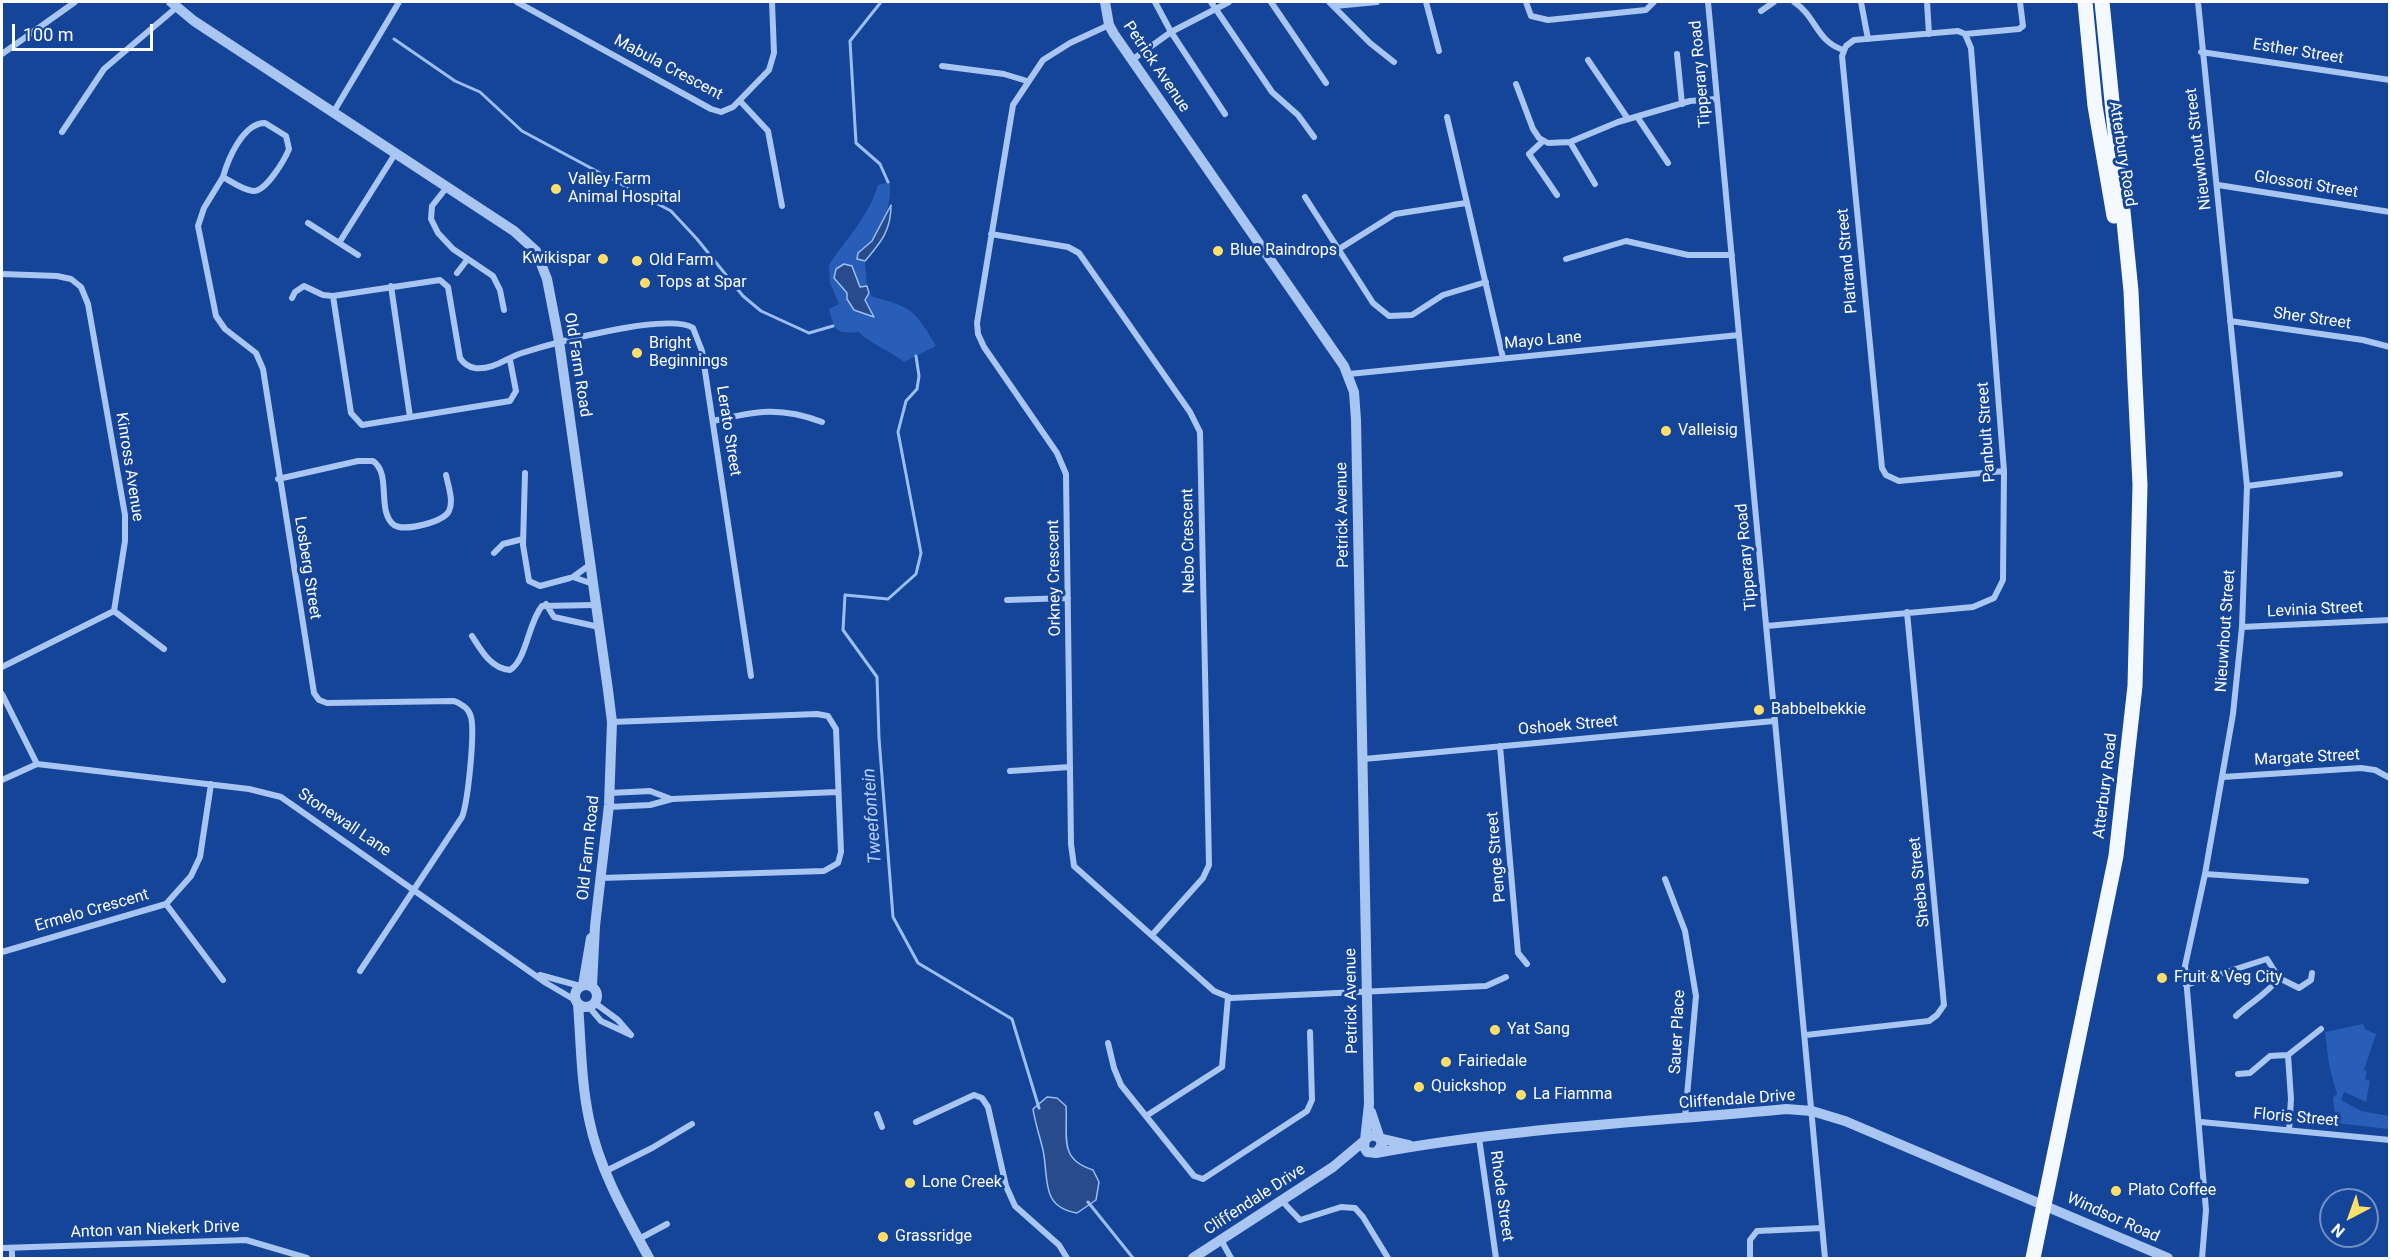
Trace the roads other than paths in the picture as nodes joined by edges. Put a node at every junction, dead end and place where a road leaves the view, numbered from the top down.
1 (75, 2) edge
2 (399, 2) edge
3 (517, 2) edge
4 (772, 2) edge
5 (1105, 2) edge
6 (1155, 2) edge
7 (1211, 2) edge
8 (1229, 2) edge
9 (1271, 2) edge
10 (1329, 2) edge
11 (1377, 2) edge
12 (1426, 2) edge
13 (1526, 2) edge
14 (1654, 2) edge
15 (1708, 2) edge
16 (1774, 2) edge
17 (1794, 2) edge
18 (1861, 2) edge
19 (1927, 2) edge
20 (2020, 2) edge
21 (2085, 2) edge
22 (2102, 2) edge
23 (2198, 2) edge
24 (174, 4) edge
25 (1335, 6) junction
26 (1215, 8) junction
27 (1761, 11) dead end
28 (1109, 25) junction
29 (1171, 32) junction
30 (1929, 34) junction
31 (1965, 34) junction
32 (1868, 39) junction
33 (1843, 50) junction
34 (1439, 51) dead end
35 (2201, 52) junction
36 (2, 54) edge
37 (1677, 54) dead end
38 (1132, 60) junction
39 (1588, 60) dead end
40 (1394, 62) dead end
41 (942, 66) dead end
42 (2390, 80) edge
43 (1027, 81) junction
44 (1326, 83) dead end
45 (1516, 84) dead end
46 (1717, 99) junction
47 (740, 101) junction
48 (1682, 104) junction
49 (333, 113) junction
50 (1225, 114) dead end
51 (1447, 117) dead end
52 (1638, 118) junction
53 (1628, 119) junction
54 (62, 132) dead end
55 (1314, 137) dead end
56 (1543, 141) junction
57 (1570, 142) junction
58 (395, 154) junction
59 (1668, 163) dead end
60 (223, 177) junction
61 (1595, 184) dead end
62 (2218, 185) junction
63 (447, 187) junction
64 (1557, 195) dead end
65 (1305, 197) dead end
66 (1466, 202) junction
67 (782, 206) dead end
68 (2390, 212) edge
69 (308, 224) dead end
70 (991, 234) junction
71 (339, 243) junction
72 (1339, 249) junction
73 (358, 255) dead end
74 (1732, 255) junction
75 (1566, 259) dead end
76 (467, 260) junction
77 (457, 273) dead end
78 (2, 274) edge
79 (1486, 282) junction
80 (391, 286) junction
81 (333, 296) junction
82 (292, 298) dead end
83 (504, 310) dead end
84 (2130, 310) junction
85 (2230, 321) junction
86 (1739, 335) junction
87 (559, 341) junction
88 (2390, 347) edge
89 (1503, 358) junction
90 (510, 360) junction
91 (1349, 374) junction
92 (410, 417) junction
93 (713, 421) junction
94 (822, 422) dead end
95 (2004, 471) junction
96 (525, 473) dead end
97 (2340, 474) dead end
98 (446, 475) dead end
99 (278, 479) junction
100 (2247, 486) junction
101 (523, 539) junction
102 (494, 553) dead end
103 (591, 564) junction
104 (570, 578) dead end
105 (592, 584) junction
106 (1068, 598) junction
107 (1007, 600) dead end
108 (546, 604) junction
109 (595, 605) junction
110 (114, 611) junction
111 (1907, 612) junction
112 (2390, 620) edge
113 (1767, 626) junction
114 (598, 627) junction
115 (2242, 627) junction
116 (472, 636) dead end
117 (164, 649) dead end
118 (2, 667) edge
119 (751, 676) dead end
120 (2, 694) edge
121 (1774, 721) junction
122 (612, 722) junction
123 (1500, 746) junction
124 (1364, 759) junction
125 (37, 764) junction
126 (1070, 767) junction
127 (1010, 771) dead end
128 (2223, 777) junction
129 (2390, 778) edge
130 (2, 780) edge
131 (211, 784) junction
132 (837, 792) junction
133 (610, 793) junction
134 (672, 799) junction
135 (609, 807) junction
136 (2205, 874) junction
137 (601, 878) junction
138 (1665, 879) dead end
139 (2306, 881) dead end
140 (415, 888) junction
141 (166, 904) junction
142 (1152, 935) junction
143 (2, 952) edge
144 (1527, 964) dead end
145 (360, 970) dead end
146 (2312, 973) dead end
147 (536, 974) junction
148 (1506, 977) dead end
149 (2279, 978) junction
150 (223, 980) dead end
151 (2186, 985) junction
152 (585, 986) junction
153 (1367, 992) junction
154 (1228, 997) junction
155 (584, 1004) junction
156 (2236, 1016) dead end
157 (2321, 1029) dead end
158 (1310, 1032) dead end
159 (1806, 1035) junction
160 (1108, 1043) dead end
161 (2288, 1055) junction
162 (2238, 1074) dead end
163 (1369, 1104) junction
164 (1812, 1111) junction
165 (877, 1114) dead end
166 (1146, 1116) junction
167 (1685, 1119) junction
168 (916, 1122) dead end
169 (2201, 1122) junction
170 (692, 1124) dead end
171 (882, 1127) dead end
172 (2289, 1130) junction
173 (1378, 1137) junction
174 (1479, 1138) junction
175 (1364, 1140) junction
176 (2390, 1140) edge
177 (1413, 1145) junction
178 (1373, 1153) junction
179 (1333, 1167) junction
180 (606, 1172) junction
181 (1281, 1200) junction
182 (2046, 1205) junction
183 (667, 1224) dead end
184 (1822, 1228) junction
185 (639, 1239) junction
186 (1221, 1240) junction
187 (2, 1248) edge
188 (12, 1248) junction
189 (12, 1258) edge
190 (307, 1258) edge
191 (649, 1258) edge
192 (1067, 1258) edge
193 (1193, 1258) edge
194 (1231, 1258) edge
195 (1388, 1258) edge
196 (1496, 1258) edge
197 (1750, 1258) edge
198 (1825, 1258) edge
199 (2033, 1258) edge
200 (2168, 1258) edge
201 (2202, 1258) edge

1 - 36 street
2 - 49 street
3 - 47 street, Mabula Crescent
4 - 47 street, Mabula Crescent
5 - 28 street, Petrick Avenue
6 - 29 street
7 - 26 street
8 - 26 street
9 - 44 street
10 - 25 street
11 - 25 street
12 - 34 street
13 - 14 street
15 - 46 street, Tipperary Road
16 - 27 street
17 - 33 street
18 - 32 street
19 - 30 street
20 - 31 street
21 - 84 main road, Atterbury Road
22 - 84 main road, Atterbury Road
23 - 35 street, Nieuwhout Street
24 - 49 street, Old Farm Road
24 - 54 street
25 - 40 street
26 - 29 street
26 - 55 street
28 - 38 street, Petrick Avenue
28 - 43 street, Orkney Crescent
29 - 38 street
29 - 50 street
30 - 31 street
30 - 32 street
31 - 95 street, Panbult Street
32 - 33 street
33 - 95 street, Platrand Street
35 - 42 street, Esther Street
35 - 62 street, Nieuwhout Street
37 - 48 street
38 - 91 street, Petrick Avenue
39 - 53 street
41 - 43 street
43 - 70 street, Orkney Crescent
45 - 56 street
46 - 48 street
46 - 74 street, Tipperary Road
47 - 67 street
48 - 52 street
49 - 58 street, Old Farm Road
51 - 66 street
52 - 53 street
52 - 59 street
53 - 57 street
56 - 57 street
56 - 64 street
57 - 61 street
58 - 63 street, Old Farm Road
58 - 71 street
60 - 60 street
60 - 99 street, Losberg Street
62 - 68 street, Glossoti Street
62 - 85 street, Nieuwhout Street
63 - 76 street
63 - 87 street, Old Farm Road
65 - 72 street
66 - 72 street
66 - 79 street
69 - 71 street
70 - 106 street, Orkney Crescent
70 - 142 street, Nebo Crescent
71 - 73 street
72 - 79 street
74 - 75 street
74 - 86 street, Tipperary Road
76 - 77 street
76 - 83 street
78 - 110 street, Kinross Avenue
79 - 89 street
80 - 81 street
80 - 90 street
80 - 92 street
81 - 82 street
81 - 92 street
84 - 182 main road, Atterbury Road
85 - 88 street, Sher Street
85 - 100 street, Nieuwhout Street
86 - 89 street, Mayo Lane
86 - 113 street, Tipperary Road
87 - 90 street
87 - 93 street, Lerato Street
87 - 103 street, Old Farm Road
89 - 91 street, Mayo Lane
90 - 92 street
91 - 124 street, Petrick Avenue
93 - 94 street
93 - 119 street, Lerato Street
95 - 111 street, Panbult Street
96 - 101 street
97 - 100 street
98 - 99 street
99 - 140 street, Losberg Street
100 - 115 street, Nieuwhout Street
101 - 102 street
101 - 104 street
103 - 105 street, Old Farm Road
103 - 105 street
105 - 109 street, Old Farm Road
106 - 107 street
106 - 126 street, Orkney Crescent
108 - 109 street
108 - 114 street
108 - 116 street
109 - 114 street, Old Farm Road
110 - 117 street
110 - 118 street
111 - 113 street, Panbult Street
111 - 159 street, Sheba Street
112 - 115 street, Levinia Street
113 - 121 street, Tipperary Road
114 - 122 street, Old Farm Road
115 - 128 street, Nieuwhout Street
120 - 125 street
121 - 123 street, Oshoek Street
121 - 159 street, Tipperary Road
122 - 132 street
122 - 133 street, Old Farm Road
123 - 124 street, Oshoek Street
123 - 144 street, Penge Street
124 - 153 street, Petrick Avenue
125 - 130 street
125 - 131 street, Stonewall Lane
126 - 127 street
126 - 142 street, Orkney Crescent
128 - 129 street, Margate Street
128 - 136 street, Nieuwhout Street
131 - 140 street, Stonewall Lane
131 - 141 street, Ermelo Crescent
132 - 134 street
132 - 137 street
133 - 134 street
133 - 135 street, Old Farm Road
134 - 135 street
135 - 137 street, Old Farm Road
136 - 139 street
136 - 151 street, Nieuwhout Street
137 - 152 street, Old Farm Road
138 - 167 street, Sauer Place
140 - 145 street
140 - 147 street, Stonewall Lane
141 - 143 street, Ermelo Crescent
141 - 150 street
142 - 154 street, Orkney Crescent
146 - 149 street
147 - 152 street, Stonewall Lane
147 - 155 street, Stonewall Lane
148 - 153 street
149 - 151 street
149 - 156 street
151 - 169 street, Nieuwhout Street
152 - 155 street
152 - 155 street
153 - 154 street
153 - 163 street, Petrick Avenue
154 - 166 street
155 - 155 street
155 - 180 street
157 - 161 street
158 - 166 street
159 - 164 street, Tipperary Road
160 - 166 street
161 - 162 street
161 - 172 street
163 - 173 street, Petrick Avenue
163 - 175 street, Petrick Avenue
164 - 167 street, Cliffendale Drive
164 - 182 street, Cliffendale Drive
164 - 184 street, Tipperary Road
165 - 171 street
167 - 174 street, Cliffendale Drive
168 - 192 street
169 - 172 street, Floris Street
169 - 201 street, Nieuwhout Street
170 - 180 street
172 - 176 street, Floris Street
173 - 175 street
173 - 177 street, Cliffendale Drive
173 - 178 street
174 - 177 street, Cliffendale Drive
174 - 196 street, Rhode Street
175 - 178 street
175 - 179 street, Cliffendale Drive
177 - 178 street, Cliffendale Drive
178 - 179 street, Cliffendale Drive
179 - 181 street, Cliffendale Drive
180 - 185 street
181 - 186 street, Cliffendale Drive
181 - 195 street
182 - 199 main road, Atterbury Road
182 - 200 street, Windsor Road
183 - 185 street
184 - 197 street
184 - 198 street, Tipperary Road
185 - 191 street
186 - 193 street, Cliffendale Drive
186 - 194 street
187 - 188 street, Anton van Niekerk Drive
188 - 189 street
188 - 190 street, Anton van Niekerk Drive

